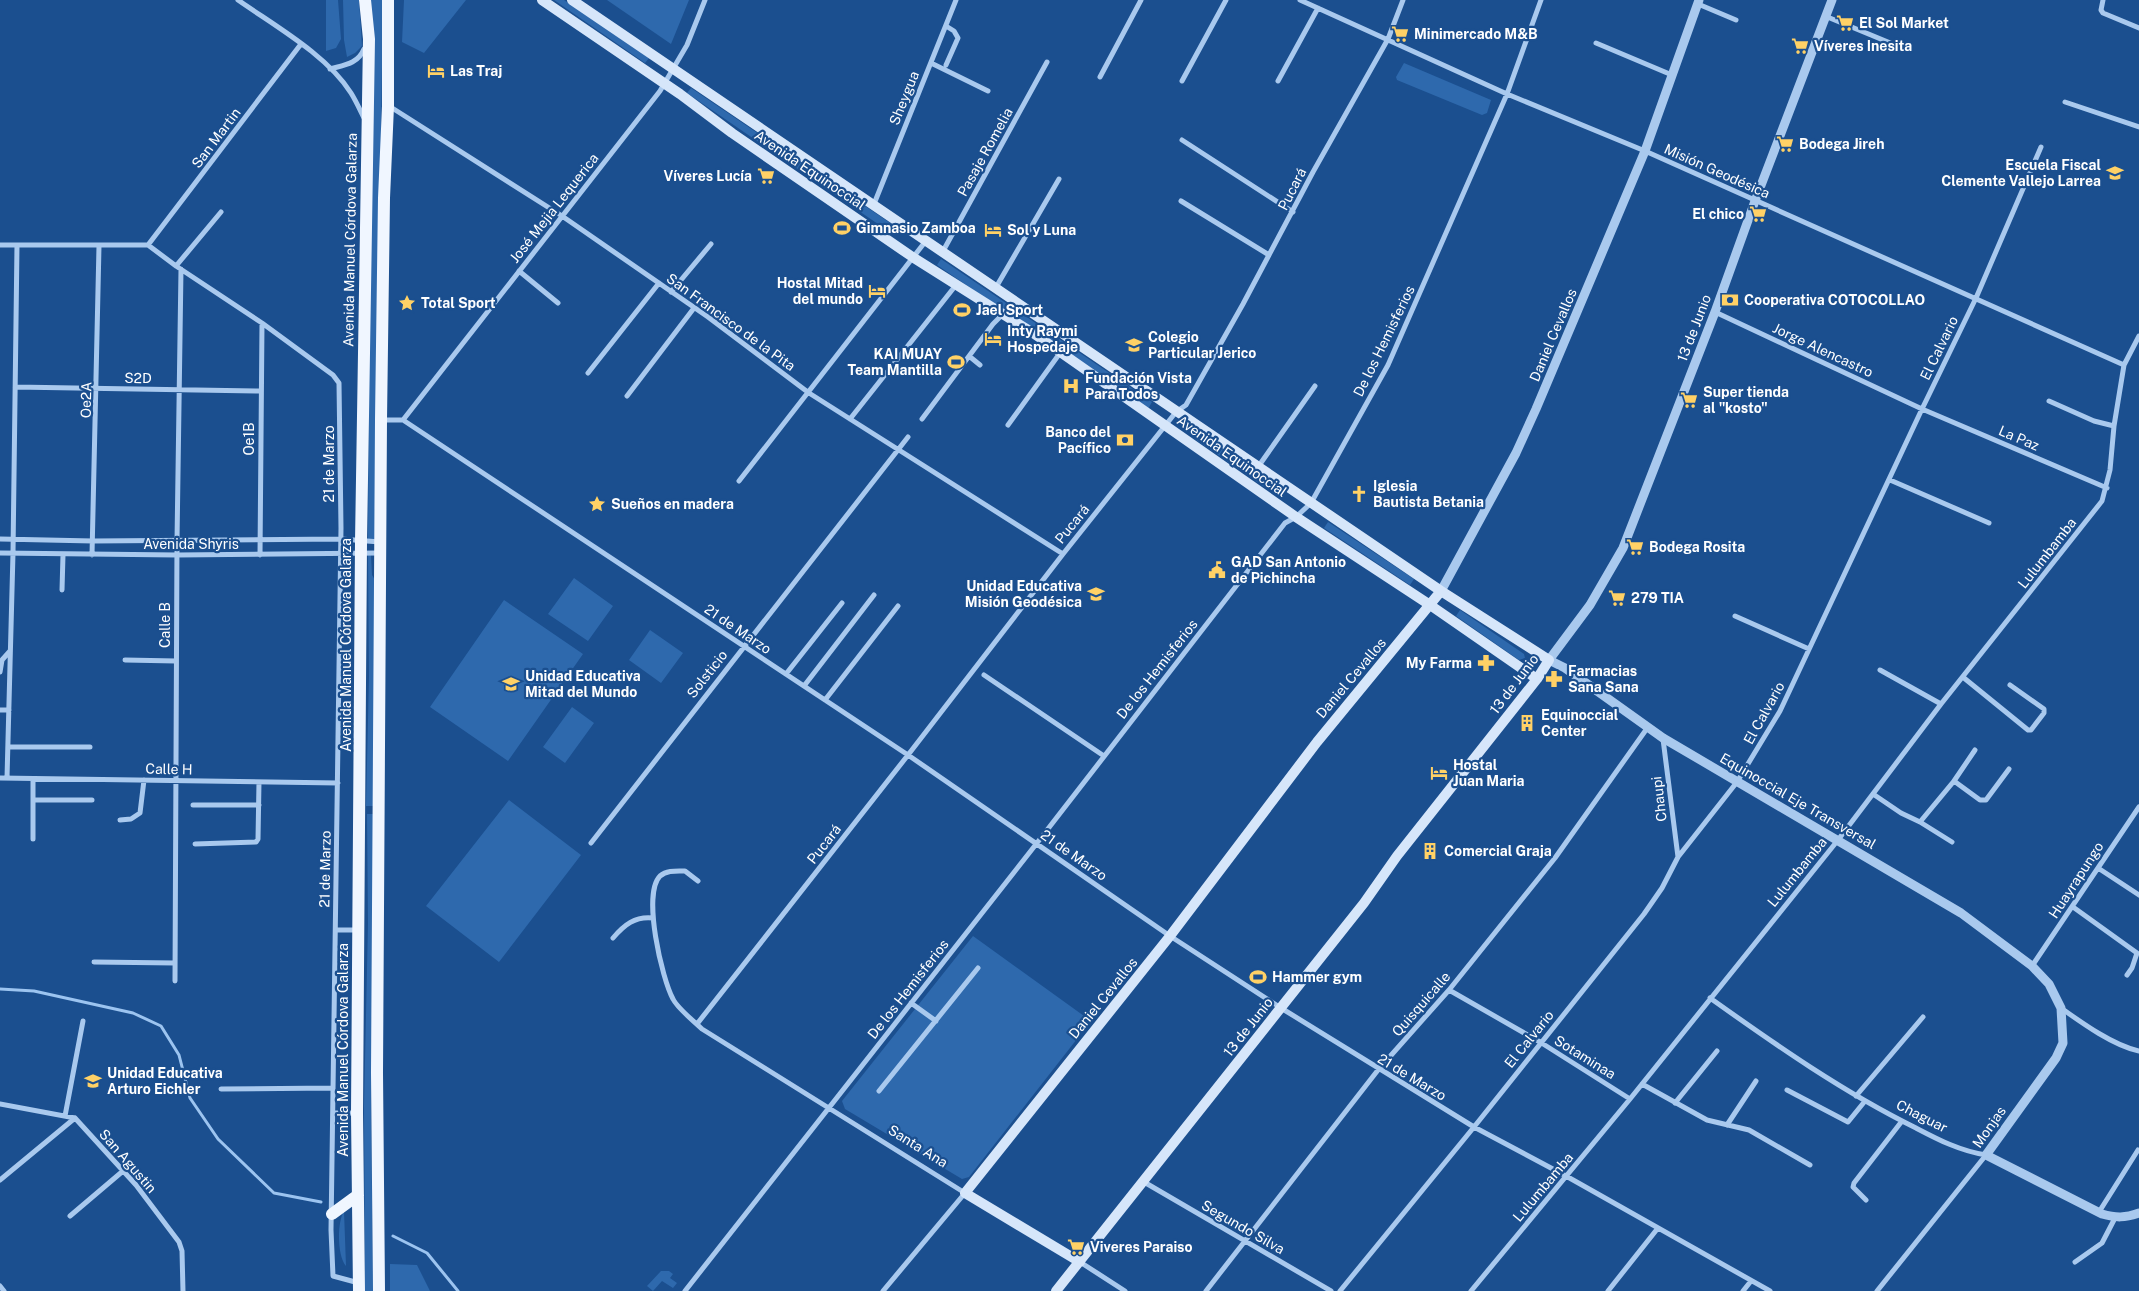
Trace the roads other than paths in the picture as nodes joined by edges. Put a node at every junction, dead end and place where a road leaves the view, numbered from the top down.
1 (238, 0) edge
2 (365, 0) edge
3 (388, 0) edge
4 (542, 0) edge
5 (572, 0) edge
6 (705, 0) edge
7 (956, 0) edge
8 (1140, 0) edge
9 (1226, 0) edge
10 (1300, 0) edge
11 (1403, 0) edge
12 (1541, 0) edge
13 (1832, 0) edge
14 (2103, 0) edge
15 (1699, 2) edge
16 (1318, 8) junction
17 (1825, 16) junction
18 (1736, 20) dead end
19 (946, 26) junction
20 (2139, 28) edge
21 (369, 39) junction
22 (1388, 39) junction
23 (1596, 43) dead end
24 (301, 44) junction
25 (1900, 47) dead end
26 (1047, 62) dead end
27 (931, 63) junction
28 (946, 65) dead end
29 (330, 68) junction
30 (673, 68) junction
31 (1672, 75) junction
32 (1100, 77) dead end
33 (1278, 81) dead end
34 (1182, 82) dead end
35 (664, 84) junction
36 (988, 91) dead end
37 (1507, 94) junction
38 (2065, 102) dead end
39 (388, 106) junction
40 (367, 124) junction
41 (2139, 127) edge
42 (1182, 140) dead end
43 (2041, 147) dead end
44 (1645, 151) junction
45 (1059, 179) dead end
46 (1181, 201) dead end
47 (1755, 201) junction
48 (874, 205) junction
49 (221, 212) dead end
50 (1293, 212) junction
51 (562, 216) junction
52 (925, 242) junction
53 (712, 244) dead end
54 (0, 245) edge
55 (17, 245) junction
56 (148, 245) junction
57 (99, 246) junction
58 (942, 253) junction
59 (1269, 255) junction
60 (914, 258) junction
61 (178, 268) junction
62 (519, 271) junction
63 (659, 283) junction
64 (956, 285) junction
65 (995, 289) junction
66 (671, 292) junction
67 (1976, 298) junction
68 (558, 303) dead end
69 (694, 308) junction
70 (1715, 312) junction
71 (1002, 315) junction
72 (262, 323) junction
73 (2139, 336) edge
74 (1060, 353) junction
75 (969, 356) junction
76 (980, 364) dead end
77 (2124, 365) junction
78 (588, 373) dead end
79 (1315, 386) dead end
80 (15, 387) junction
81 (97, 389) junction
82 (180, 390) junction
83 (261, 391) junction
84 (809, 392) junction
85 (627, 396) dead end
86 (2049, 401) dead end
87 (1922, 409) junction
88 (1176, 412) junction
89 (850, 419) junction
90 (922, 419) dead end
91 (381, 420) junction
92 (403, 420) junction
93 (1008, 425) dead end
94 (2114, 426) junction
95 (1165, 427) junction
96 (908, 436) dead end
97 (899, 449) junction
98 (1258, 467) junction
99 (1890, 480) junction
100 (739, 481) dead end
101 (2107, 488) junction
102 (1311, 503) junction
103 (1296, 517) junction
104 (1989, 523) dead end
105 (0, 538) edge
106 (13, 539) junction
107 (341, 539) junction
108 (260, 540) junction
109 (93, 541) junction
110 (177, 541) junction
111 (361, 548) junction
112 (381, 548) junction
113 (0, 553) edge
114 (13, 553) junction
115 (340, 554) junction
116 (1062, 554) junction
117 (63, 555) junction
118 (92, 555) junction
119 (177, 555) junction
120 (260, 555) junction
121 (62, 590) dead end
122 (1441, 591) junction
123 (874, 595) dead end
124 (842, 603) dead end
125 (1430, 605) junction
126 (898, 606) dead end
127 (1735, 616) dead end
128 (743, 645) junction
129 (1809, 649) junction
130 (11, 651) junction
131 (125, 660) dead end
132 (1549, 660) junction
133 (176, 661) junction
134 (1880, 670) dead end
135 (0, 672) edge
136 (786, 674) junction
137 (984, 675) dead end
138 (1964, 678) junction
139 (1537, 680) junction
140 (2010, 685) dead end
141 (804, 686) junction
142 (824, 700) junction
143 (1941, 704) junction
144 (0, 710) edge
145 (9, 710) junction
146 (1648, 727) junction
147 (1663, 738) junction
148 (8, 747) junction
149 (90, 747) dead end
150 (1975, 750) dead end
151 (908, 755) junction
152 (1104, 756) junction
153 (2009, 769) dead end
154 (0, 778) edge
155 (8, 778) junction
156 (33, 779) junction
157 (144, 780) junction
158 (176, 781) junction
159 (1954, 781) junction
160 (259, 782) junction
161 (1737, 782) junction
162 (338, 783) junction
163 (1873, 794) junction
164 (33, 800) junction
165 (92, 800) dead end
166 (193, 805) dead end
167 (259, 805) junction
168 (2139, 807) edge
169 (380, 808) junction
170 (360, 809) junction
171 (120, 820) dead end
172 (1920, 822) junction
173 (33, 839) dead end
174 (1838, 840) junction
175 (1952, 842) dead end
176 (591, 843) dead end
177 (1037, 843) junction
178 (195, 844) dead end
179 (1678, 857) junction
180 (2098, 868) junction
181 (698, 882) dead end
182 (2139, 895) edge
183 (2073, 907) junction
184 (653, 918) junction
185 (336, 930) junction
186 (358, 930) junction
187 (1170, 936) junction
188 (614, 938) dead end
189 (94, 962) dead end
190 (175, 963) junction
191 (2032, 966) junction
192 (978, 968) dead end
193 (2127, 975) dead end
194 (175, 980) dead end
195 (1449, 990) junction
196 (1710, 998) junction
197 (912, 1003) junction
198 (1281, 1008) junction
199 (2061, 1008) junction
200 (1923, 1017) dead end
201 (84, 1021) dead end
202 (936, 1021) junction
203 (697, 1024) junction
204 (1540, 1042) junction
205 (1717, 1051) dead end
206 (2139, 1051) edge
207 (1378, 1070) junction
208 (1756, 1081) dead end
209 (1642, 1084) junction
210 (333, 1088) junction
211 (221, 1089) dead end
212 (1787, 1090) dead end
213 (879, 1091) dead end
214 (1856, 1096) junction
215 (1630, 1099) junction
216 (1865, 1101) junction
217 (1675, 1102) junction
218 (0, 1104) edge
219 (830, 1107) junction
220 (333, 1113) junction
221 (357, 1113) junction
222 (65, 1116) junction
223 (76, 1118) junction
224 (1902, 1121) junction
225 (1727, 1124) junction
226 (1474, 1127) junction
227 (2138, 1150) edge
228 (1986, 1155) junction
229 (1810, 1165) dead end
230 (123, 1171) junction
231 (1566, 1176) junction
232 (0, 1180) edge
233 (1144, 1182) junction
234 (965, 1193) junction
235 (358, 1195) junction
236 (1866, 1200) dead end
237 (2099, 1212) junction
238 (2139, 1213) edge
239 (332, 1214) junction
240 (70, 1216) dead end
241 (2115, 1218) junction
242 (1658, 1228) junction
243 (1244, 1242) junction
244 (1080, 1262) junction
245 (2075, 1262) dead end
246 (1751, 1281) junction
247 (0, 1286) edge
248 (359, 1287) edge
249 (4, 1291) edge
250 (183, 1291) edge
251 (379, 1291) edge
252 (685, 1291) edge
253 (883, 1291) edge
254 (1056, 1291) edge
255 (1125, 1291) edge
256 (1206, 1291) edge
257 (1331, 1291) edge
258 (1340, 1291) edge
259 (1471, 1291) edge
260 (1608, 1291) edge
261 (1743, 1291) edge
262 (1770, 1291) edge
263 (1877, 1291) edge

1 - 24 street
2 - 21 main road, Avenida Manuel Córdova Galarza
3 - 39 main road
4 - 35 main road, Avenida Equinoccial
5 - 30 main road, Avenida Equinoccial
6 - 30 street, José Mejia Lequerica
7 - 19 street, Sheygua
8 - 32 street
9 - 34 street
10 - 16 street, Misión Geodésica
11 - 22 street, Pucará
12 - 37 street, De los Hemisferios
13 - 17 street, 13 de Junio
14 - 20 street
15 - 18 street
15 - 31 street, Daniel Cevallos
16 - 22 street, Misión Geodésica
16 - 33 street
17 - 25 street
17 - 47 street, 13 de Junio
19 - 27 street, Sheygua
19 - 28 street
21 - 29 street
21 - 40 main road, Avenida Manuel Córdova Galarza
22 - 37 street, Misión Geodésica
22 - 50 street, Pucará
23 - 31 street
24 - 29 street
24 - 56 street, San Martin
26 - 58 street, Pasaje Romelia
27 - 36 street
27 - 48 street, Sheygua
29 - 40 street
30 - 35 street, José Mejia Lequerica
30 - 48 main road, Avenida Equinoccial
31 - 44 street, Daniel Cevallos
35 - 51 street, José Mejia Lequerica
35 - 60 main road, Avenida Equinoccial
37 - 44 street, Misión Geodésica
37 - 102 street, De los Hemisferios
38 - 41 street
39 - 51 street, San Francisco de la Pita
39 - 91 main road
40 - 111 main road, Avenida Manuel Córdova Galarza
42 - 50 street
43 - 67 street, El Calvario
44 - 47 street, Misión Geodésica
44 - 122 street, Daniel Cevallos
45 - 65 street
46 - 59 street
47 - 67 street, Misión Geodésica
47 - 70 street, 13 de Junio
48 - 52 main road, Avenida Equinoccial
49 - 61 street
50 - 59 street, Pucará
51 - 62 street, José Mejia Lequerica
51 - 63 street, San Francisco de la Pita
52 - 58 main road, Avenida Equinoccial
52 - 60 street
53 - 66 street
54 - 55 street
55 - 57 street
55 - 80 street
56 - 57 street
56 - 61 street, 21 de Marzo
57 - 81 street, Oe2A
58 - 65 main road, Avenida Equinoccial
59 - 88 street, Pucará
60 - 64 main road, Avenida Equinoccial
60 - 84 street
61 - 72 street, 21 de Marzo
61 - 82 street, Calle B
62 - 68 street
62 - 92 street, José Mejia Lequerica
63 - 66 street, San Francisco de la Pita
63 - 78 street
64 - 71 main road, Avenida Equinoccial
64 - 89 street
65 - 88 main road, Avenida Equinoccial
66 - 69 street, San Francisco de la Pita
67 - 77 street, Misión Geodésica
67 - 87 street, El Calvario
69 - 84 street, San Francisco de la Pita
69 - 85 street
70 - 87 street, Jorge Alencastro
70 - 132 street, 13 de Junio
71 - 74 main road, Avenida Equinoccial
71 - 75 street
72 - 83 street, Oe1B
72 - 107 street, 21 de Marzo
73 - 77 street, Lulumbamba
74 - 93 street
74 - 95 main road, Avenida Equinoccial
75 - 76 street
75 - 90 street
77 - 94 street, Lulumbamba
79 - 98 street
80 - 81 street, S2D
80 - 106 street
81 - 82 street, S2D
81 - 109 street, Oe2A
82 - 83 street, S2D
82 - 110 street, Calle B
83 - 108 street, Oe1B
84 - 89 street, San Francisco de la Pita
84 - 100 street
86 - 94 street
87 - 99 street, El Calvario
87 - 101 street, La Paz
88 - 95 street, Pucará
88 - 98 main road, Avenida Equinoccial
89 - 97 street, San Francisco de la Pita
91 - 92 street
91 - 112 main road
92 - 128 street, 21 de Marzo
94 - 101 street, Lulumbamba
95 - 103 main road, Avenida Equinoccial
95 - 116 street, Pucará
96 - 97 street, Solsticio
97 - 116 street, San Francisco de la Pita
97 - 128 street, Solsticio
98 - 102 main road, Avenida Equinoccial
99 - 104 street
99 - 129 street, El Calvario
101 - 138 street, Lulumbamba
102 - 103 street, De los Hemisferios
102 - 122 main road, Avenida Equinoccial
103 - 125 main road, Avenida Equinoccial
103 - 152 street, De los Hemisferios
105 - 106 street, Avenida Shyris
106 - 109 street, Avenida Shyris
106 - 114 street
107 - 108 street, Avenida Shyris
107 - 111 street, Avenida Shyris
107 - 115 street, 21 de Marzo
108 - 110 street, Avenida Shyris
108 - 120 street, Oe1B
109 - 110 street, Avenida Shyris
109 - 118 street, Oe2A
110 - 119 street, Calle B
111 - 112 street, Avenida Shyris
111 - 112 street, Avenida Shyris
111 - 115 street, Avenida Shyris
111 - 170 main road, Avenida Manuel Córdova Galarza
112 - 169 main road
113 - 114 street, Avenida Shyris
114 - 117 street, Avenida Shyris
114 - 130 street
115 - 120 street, Avenida Shyris
115 - 162 street, 21 de Marzo
116 - 151 street, Pucará
117 - 118 street, Avenida Shyris
117 - 121 street
118 - 119 street, Avenida Shyris
119 - 120 street, Avenida Shyris
119 - 133 street, Calle B
122 - 125 main road, Daniel Cevallos
122 - 132 main road, Avenida Equinoccial
123 - 141 street
124 - 136 street
125 - 139 main road, Avenida Equinoccial
125 - 187 main road, Daniel Cevallos
126 - 142 street
127 - 129 street
128 - 136 street, 21 de Marzo
128 - 176 street, Solsticio
129 - 161 street, El Calvario
130 - 135 street
130 - 145 street
131 - 133 street
132 - 139 main road, 13 de Junio
132 - 146 street, Equinoccial Eje Transversal
133 - 158 street, Calle B
134 - 143 street
136 - 141 street, 21 de Marzo
137 - 152 street
138 - 140 street
138 - 143 street, Lulumbamba
139 - 198 main road, 13 de Junio
141 - 142 street, 21 de Marzo
142 - 151 street, 21 de Marzo
143 - 163 street, Lulumbamba
144 - 145 street
145 - 148 street
146 - 147 street, Equinoccial Eje Transversal
146 - 195 street, Quisquicalle
147 - 161 street, Equinoccial Eje Transversal
147 - 179 street, Chaupi
148 - 149 street
148 - 155 street
150 - 159 street
151 - 177 street, 21 de Marzo
151 - 203 street, Pucará
152 - 177 street, De los Hemisferios
153 - 159 street
154 - 155 street, Calle H
155 - 156 street, Calle H
156 - 157 street, Calle H
156 - 164 street
157 - 158 street, Calle H
157 - 171 street
158 - 160 street, Calle H
158 - 190 street, Calle B
159 - 172 street
160 - 162 street, Calle H
160 - 167 street
161 - 174 street, Equinoccial Eje Transversal
161 - 179 street, El Calvario
162 - 185 street, 21 de Marzo
163 - 172 street
163 - 174 street, Lulumbamba
164 - 165 street
164 - 173 street
166 - 167 street
167 - 178 street
168 - 180 street, Huayrapungo
169 - 170 main road
169 - 251 main road
170 - 186 main road, Avenida Manuel Córdova Galarza
172 - 175 street
174 - 191 street, Equinoccial Eje Transversal
174 - 196 street, Lulumbamba
177 - 187 street, 21 de Marzo
177 - 197 street, De los Hemisferios
179 - 204 street, El Calvario
180 - 182 street
180 - 183 street, Huayrapungo
181 - 184 street, Santa Ana
183 - 191 street, Huayrapungo
183 - 193 street
184 - 188 street
184 - 203 street, Santa Ana
185 - 186 street
185 - 210 street, 21 de Marzo
186 - 221 main road, Avenida Manuel Córdova Galarza
187 - 198 street, 21 de Marzo
187 - 234 main road, Daniel Cevallos
189 - 190 street
190 - 194 street, Calle B
191 - 199 street, Monjas
192 - 202 street
195 - 204 street, Sotaminaa
195 - 207 street, Quisquicalle
196 - 209 street, Lulumbamba
196 - 214 street, Chaguar
197 - 202 street
197 - 219 street, De los Hemisferios
198 - 207 street, 21 de Marzo
198 - 233 main road, 13 de Junio
199 - 206 street
199 - 228 street, Monjas
200 - 214 street
201 - 222 street
202 - 213 street
203 - 219 street, Santa Ana
204 - 215 street, Sotaminaa
204 - 226 street, El Calvario
205 - 217 street
207 - 226 street, 21 de Marzo
207 - 243 street, Quisquicalle
208 - 225 street
209 - 215 street, Lulumbamba
209 - 217 street
210 - 211 street
210 - 220 street, 21 de Marzo
212 - 216 street
214 - 216 street, Chaguar
215 - 231 street, Lulumbamba
216 - 224 street, Chaguar
217 - 225 street
218 - 222 street
219 - 234 street, Santa Ana
219 - 252 street, De los Hemisferios
220 - 221 street
220 - 239 street, 21 de Marzo
221 - 235 main road, Avenida Manuel Córdova Galarza
222 - 223 street
223 - 230 street, San Agustin
223 - 232 street
224 - 228 street, Chaguar
224 - 236 street
225 - 229 street
226 - 231 street, 21 de Marzo
226 - 258 street, El Calvario
227 - 237 street
228 - 237 street, Chaguar
228 - 263 street, Monjas
230 - 240 street
230 - 250 street, San Agustin
231 - 242 street, 21 de Marzo
231 - 259 street, Lulumbamba
233 - 243 street, Segundo Silva
233 - 244 main road, 13 de Junio
234 - 244 main road, Santa Ana
234 - 253 street, Daniel Cevallos
235 - 239 main road
235 - 248 main road, Avenida Manuel Córdova Galarza
237 - 241 street, Chaguar
238 - 241 street
239 - 248 street, 21 de Marzo
241 - 245 street
242 - 246 street, 21 de Marzo
242 - 260 street
243 - 256 street, Quisquicalle
243 - 257 street, Segundo Silva
244 - 254 main road, 13 de Junio
244 - 255 street, Santa Ana
246 - 261 street
246 - 262 street, 21 de Marzo
247 - 249 street

